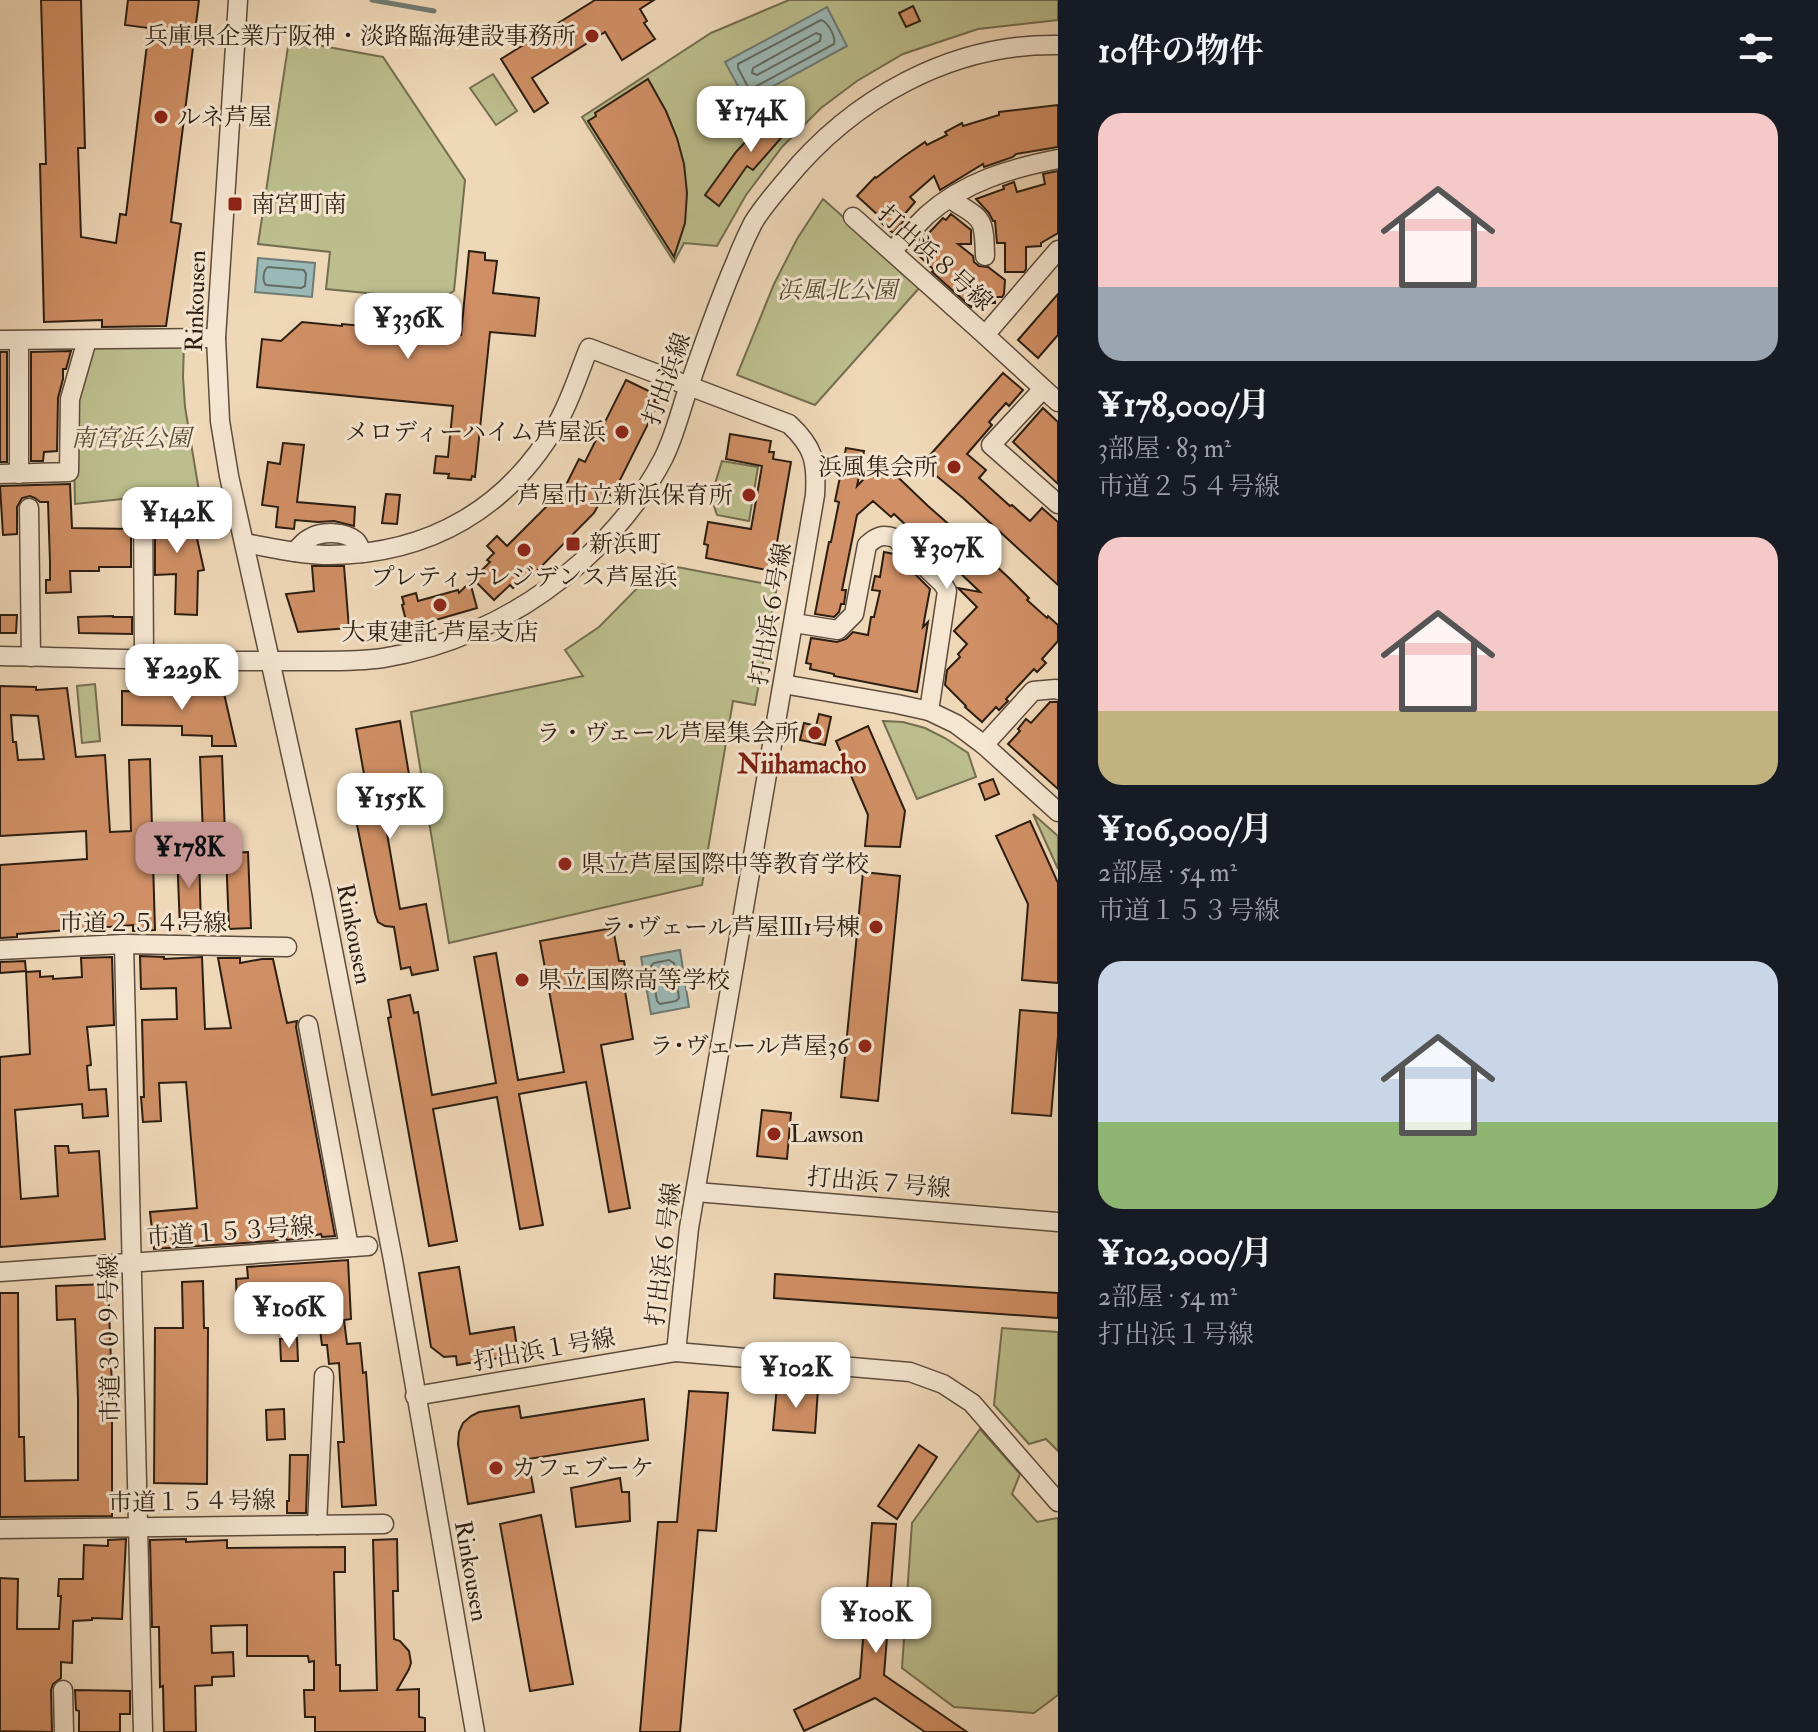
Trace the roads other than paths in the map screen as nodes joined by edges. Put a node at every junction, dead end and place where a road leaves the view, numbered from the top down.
1 (238, 0) edge
2 (1058, 45) edge
3 (1058, 159) edge
4 (950, 199) junction
5 (853, 217) dead end
6 (1058, 250) edge
7 (892, 251) junction
8 (985, 256) dead end
9 (985, 335) junction
10 (216, 338) junction
11 (0, 340) edge
12 (87, 340) junction
13 (19, 341) junction
14 (689, 386) junction
15 (1043, 389) junction
16 (1058, 402) edge
17 (0, 474) edge
18 (19, 474) junction
19 (143, 501) dead end
20 (1058, 504) edge
21 (29, 508) dead end
22 (245, 543) junction
23 (794, 623) junction
24 (0, 656) edge
25 (31, 657) junction
26 (144, 661) junction
27 (271, 662) junction
28 (783, 684) junction
29 (1058, 690) edge
30 (929, 711) junction
31 (984, 745) junction
32 (1058, 812) edge
33 (124, 944) junction
34 (287, 947) dead end
35 (0, 950) edge
36 (308, 1025) dead end
37 (696, 1192) junction
38 (1058, 1222) edge
39 (133, 1263) junction
40 (0, 1272) edge
41 (676, 1352) junction
42 (324, 1376) dead end
43 (415, 1396) junction
44 (1058, 1502) edge
45 (384, 1524) dead end
46 (317, 1525) junction
47 (139, 1526) junction
48 (0, 1529) edge
49 (63, 1690) dead end
50 (64, 1732) edge
51 (143, 1732) edge
52 (475, 1732) edge

1 - 10 street, Rinkousen
2 - 14 street, 打出浜線
3 - 4 street
4 - 7 street
4 - 8 street
5 - 7 street, 打出浜８号線
6 - 9 street
7 - 9 street, 打出浜８号線
9 - 15 street, 打出浜８号線
10 - 12 street
10 - 22 street, Rinkousen
11 - 13 street
12 - 13 street
12 - 18 street
13 - 18 street
14 - 22 street, 打出浜６号線
14 - 23 street, 打出浜６号線
14 - 27 street, 打出浜線
15 - 16 street, 打出浜８号線
15 - 20 street
17 - 18 street
19 - 26 street
21 - 25 street
22 - 27 street, Rinkousen
23 - 28 street, 打出浜６号線
23 - 30 street
24 - 25 street, 打出浜線
25 - 26 street, 打出浜線
26 - 27 street, 打出浜線
27 - 43 street, Rinkousen
28 - 30 street
28 - 37 street, 打出浜６号線
29 - 31 street
30 - 31 street
31 - 32 street
33 - 34 street, 市道２５４号線
33 - 35 street, 市道２５４号線
33 - 39 street, 市道３０９号線
36 - 39 street, 市道１５３号線
37 - 38 street, 打出浜７号線
37 - 41 street, 打出浜６号線
39 - 40 street, 市道１５３号線
39 - 47 street, 市道３０９号線
41 - 43 street, 打出浜１号線
41 - 44 street, 打出浜１号線
42 - 46 street
43 - 52 street, Rinkousen
45 - 46 street, 市道１５４号線
46 - 47 street, 市道１５４号線
47 - 48 street, 市道１５４号線
47 - 51 street, 市道３０９号線
49 - 50 street

